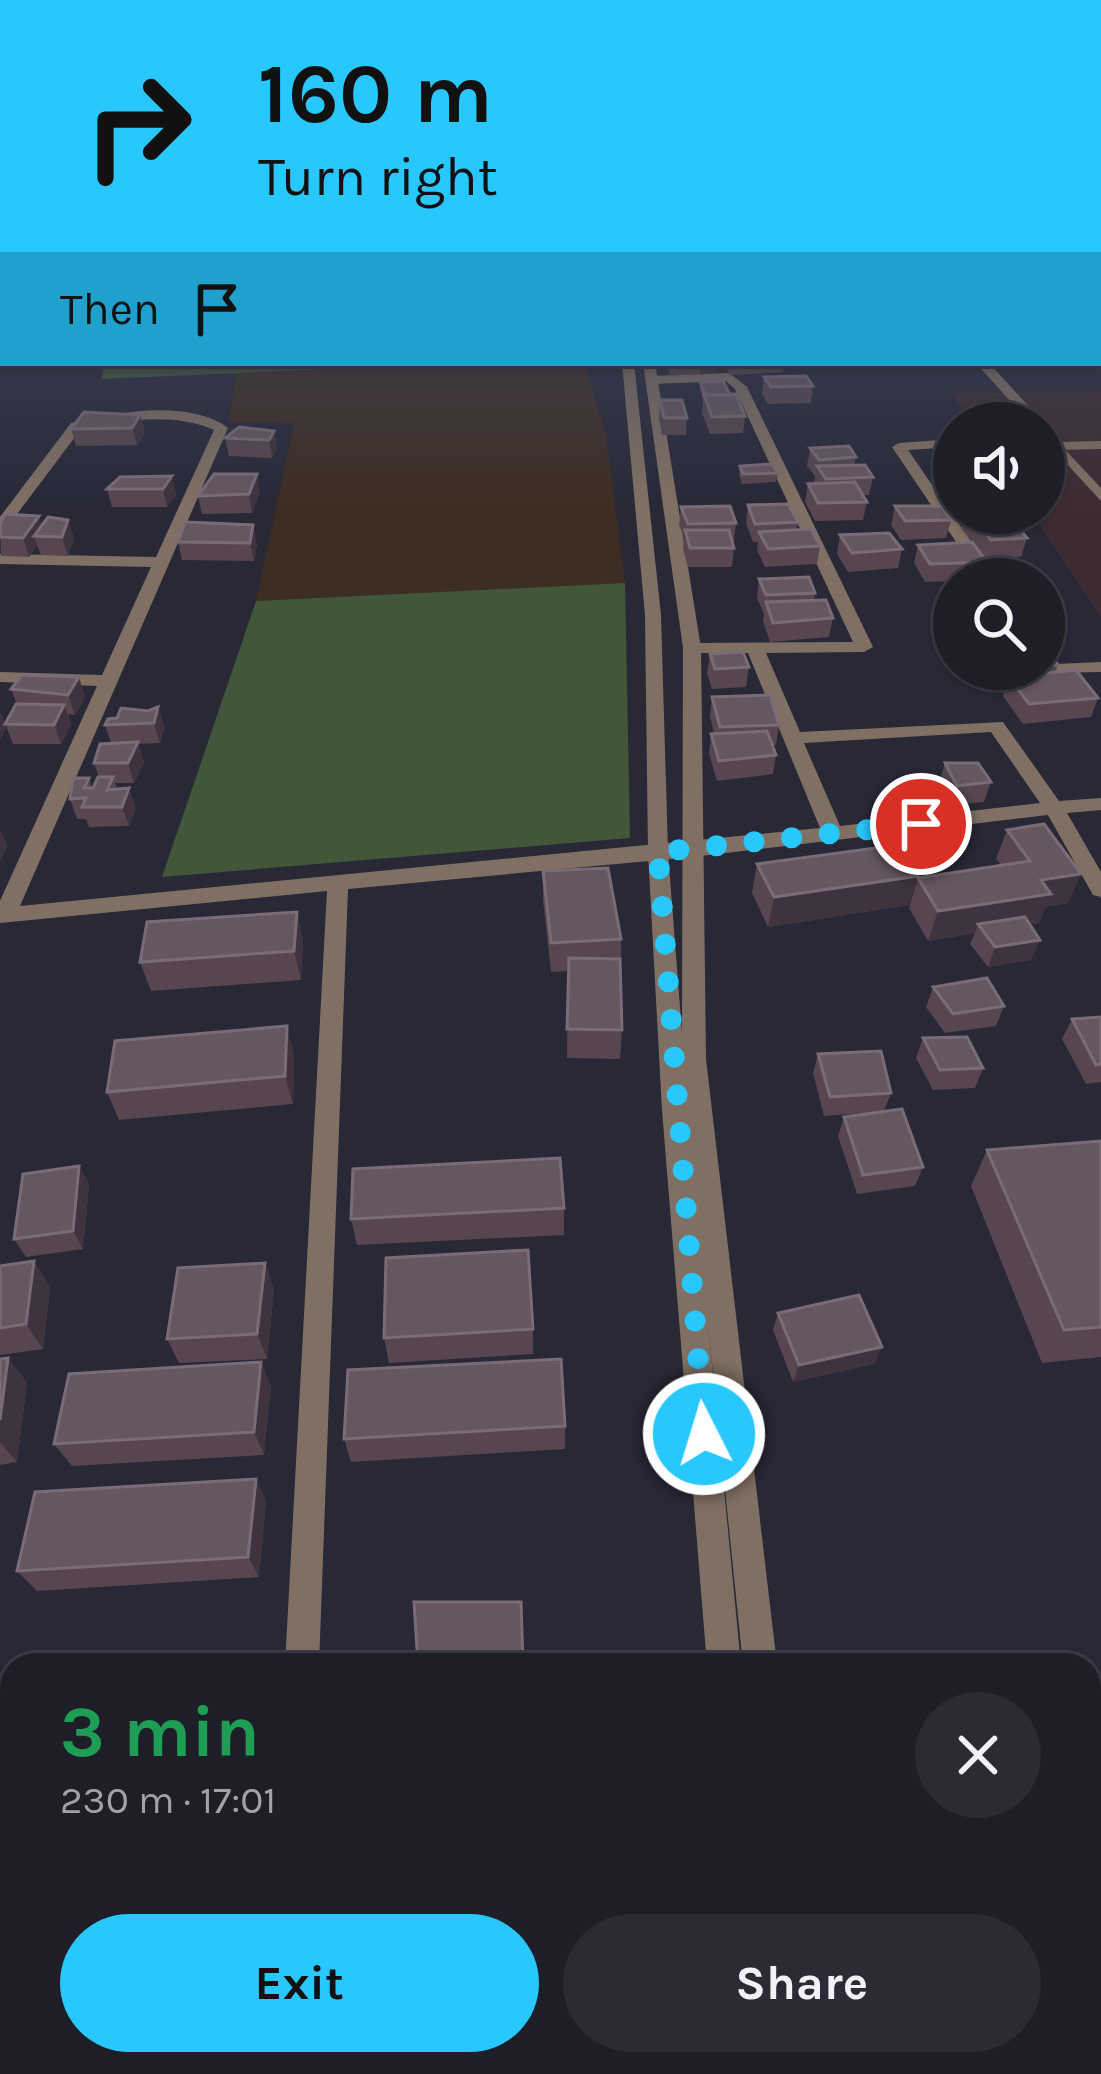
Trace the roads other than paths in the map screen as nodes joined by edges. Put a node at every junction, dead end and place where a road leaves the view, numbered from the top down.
1 (628, 366) edge
2 (985, 366) edge
3 (650, 372) edge
4 (1018, 402) edge
5 (1065, 440) edge
6 (933, 445) edge
7 (1101, 445) edge
8 (1065, 456) edge
9 (933, 497) edge
10 (1101, 497) edge
11 (0, 527) edge
12 (0, 560) edge
13 (162, 562) junction
14 (692, 648) junction
15 (755, 648) junction
16 (1101, 667) edge
17 (1065, 668) edge
18 (0, 677) edge
19 (108, 680) junction
20 (791, 738) junction
21 (1101, 804) edge
22 (1054, 808) junction
23 (833, 834) junction
24 (692, 850) junction
25 (658, 852) junction
26 (338, 883) junction
27 (1101, 890) edge
28 (3, 914) edge
29 (303, 1653) edge
30 (723, 1653) edge
31 (759, 1653) edge

1 - 25 street
2 - 4 street
3 - 14 street
3 - 15 street
5 - 7 street
6 - 9 street
8 - 10 street
11 - 13 street
12 - 13 street
13 - 19 street
14 - 15 street
14 - 24 street
15 - 20 street
16 - 17 street
18 - 19 street
19 - 28 street
20 - 22 street
20 - 23 street
21 - 22 street
22 - 23 street
22 - 27 street
23 - 24 street
24 - 25 street
24 - 31 street
25 - 26 street
25 - 30 street
26 - 28 street
26 - 29 street

